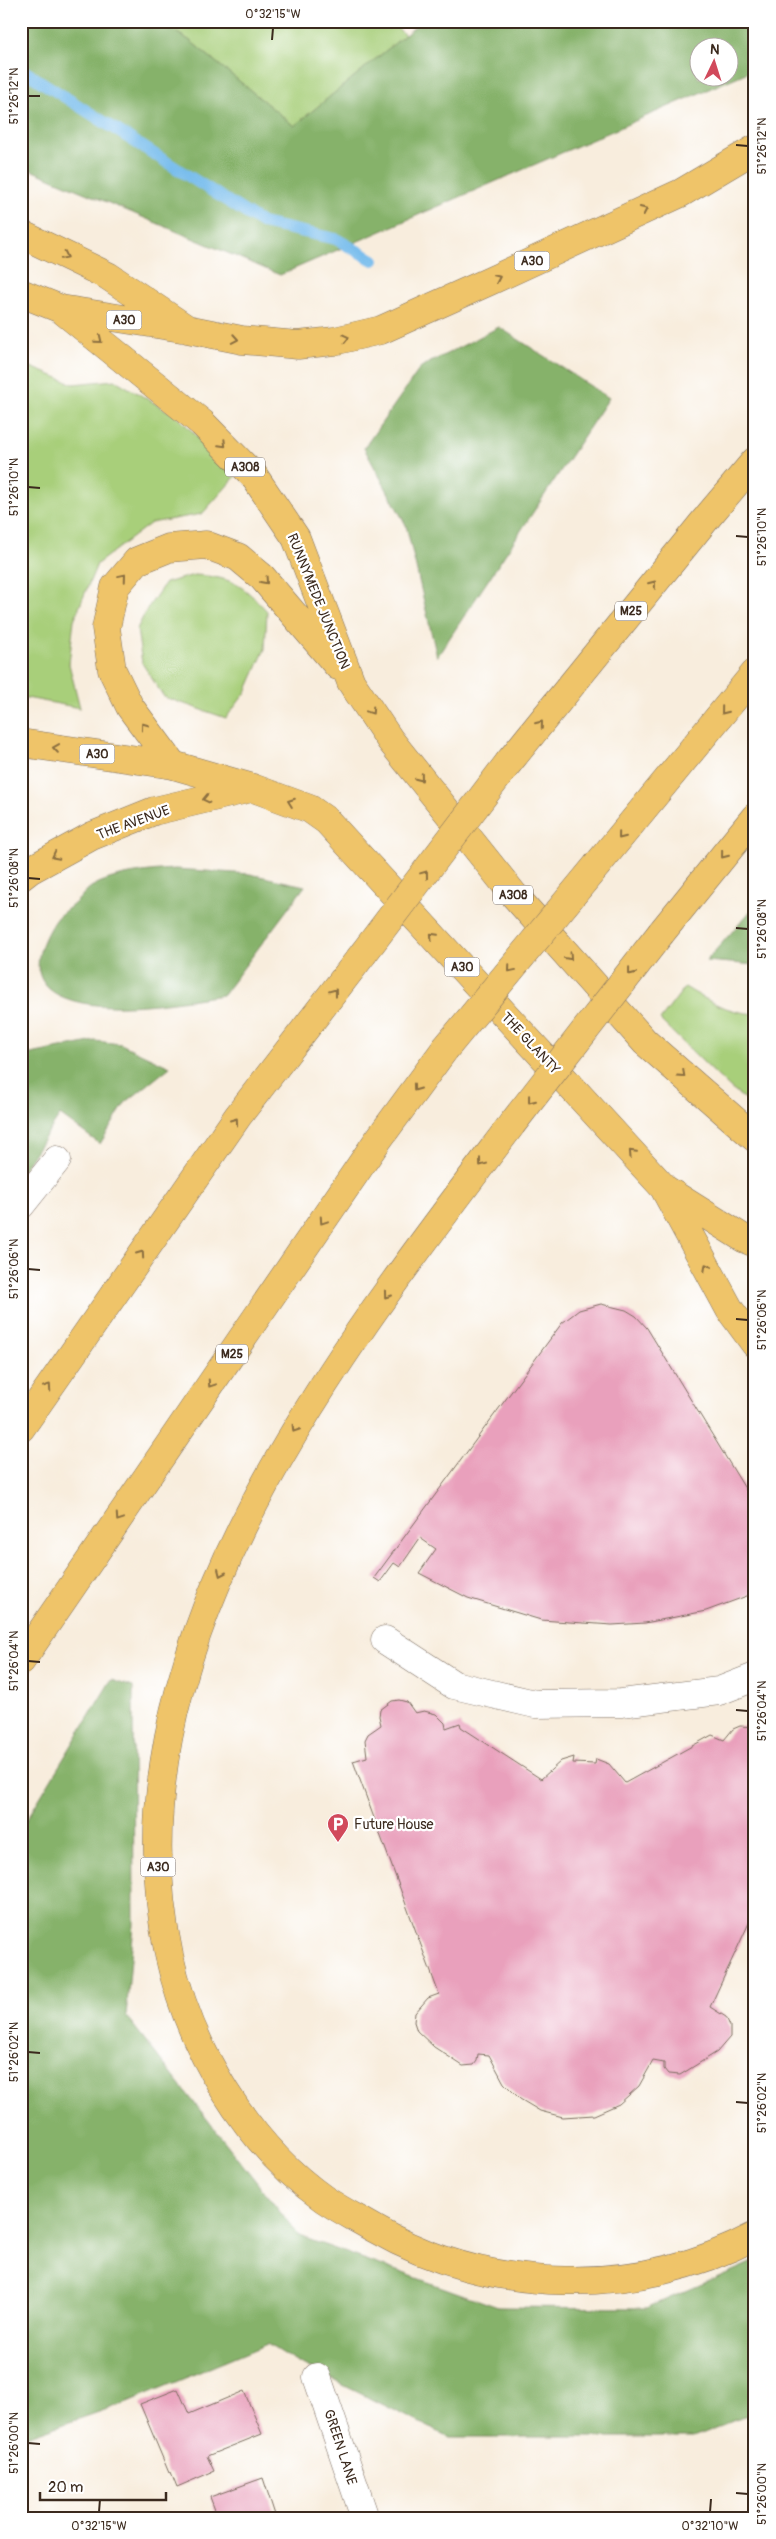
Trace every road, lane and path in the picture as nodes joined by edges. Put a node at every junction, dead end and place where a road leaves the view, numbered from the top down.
1 (755, 150) edge
2 (21, 234) edge
3 (21, 293) edge
4 (62, 309) junction
5 (187, 329) junction
6 (755, 461) edge
7 (755, 673) edge
8 (352, 682) junction
9 (21, 743) edge
10 (173, 766) junction
11 (253, 788) junction
12 (755, 817) edge
13 (21, 877) edge
14 (755, 1138) edge
15 (57, 1160) dead end
16 (665, 1189) junction
17 (21, 1205) edge
18 (755, 1243) edge
19 (755, 1344) edge
20 (21, 1428) edge
21 (385, 1640) dead end
22 (21, 1661) edge
23 (755, 1677) edge
24 (755, 2236) edge
25 (318, 2377) dead end
26 (364, 2518) edge

5 -> 1 main road, A30
2 -> 5 main road
3 - 4 main road, RUNNYMEDE JUNCTION / A30
4 - 5 main road, RUNNYMEDE JUNCTION / A30
4 -> 8 main road, RUNNYMEDE JUNCTION / A308
20 -> 6 main road, M25, bridge
7 -> 22 main road, M25, bridge
10 -> 8 main road
8 -> 14 main road, RUNNYMEDE JUNCTION / A308
10 -> 9 main road, A30
10 - 11 main road, A30
11 -> 13 main road, THE AVENUE
16 -> 11 main road, THE GLANTY / A30
12 -> 24 main road, A30, bridge
15 - 17 street
16 - 18 main road, THE GLANTY
19 -> 16 main road, A30
21 - 23 street
25 - 26 street, GREEN LANE

